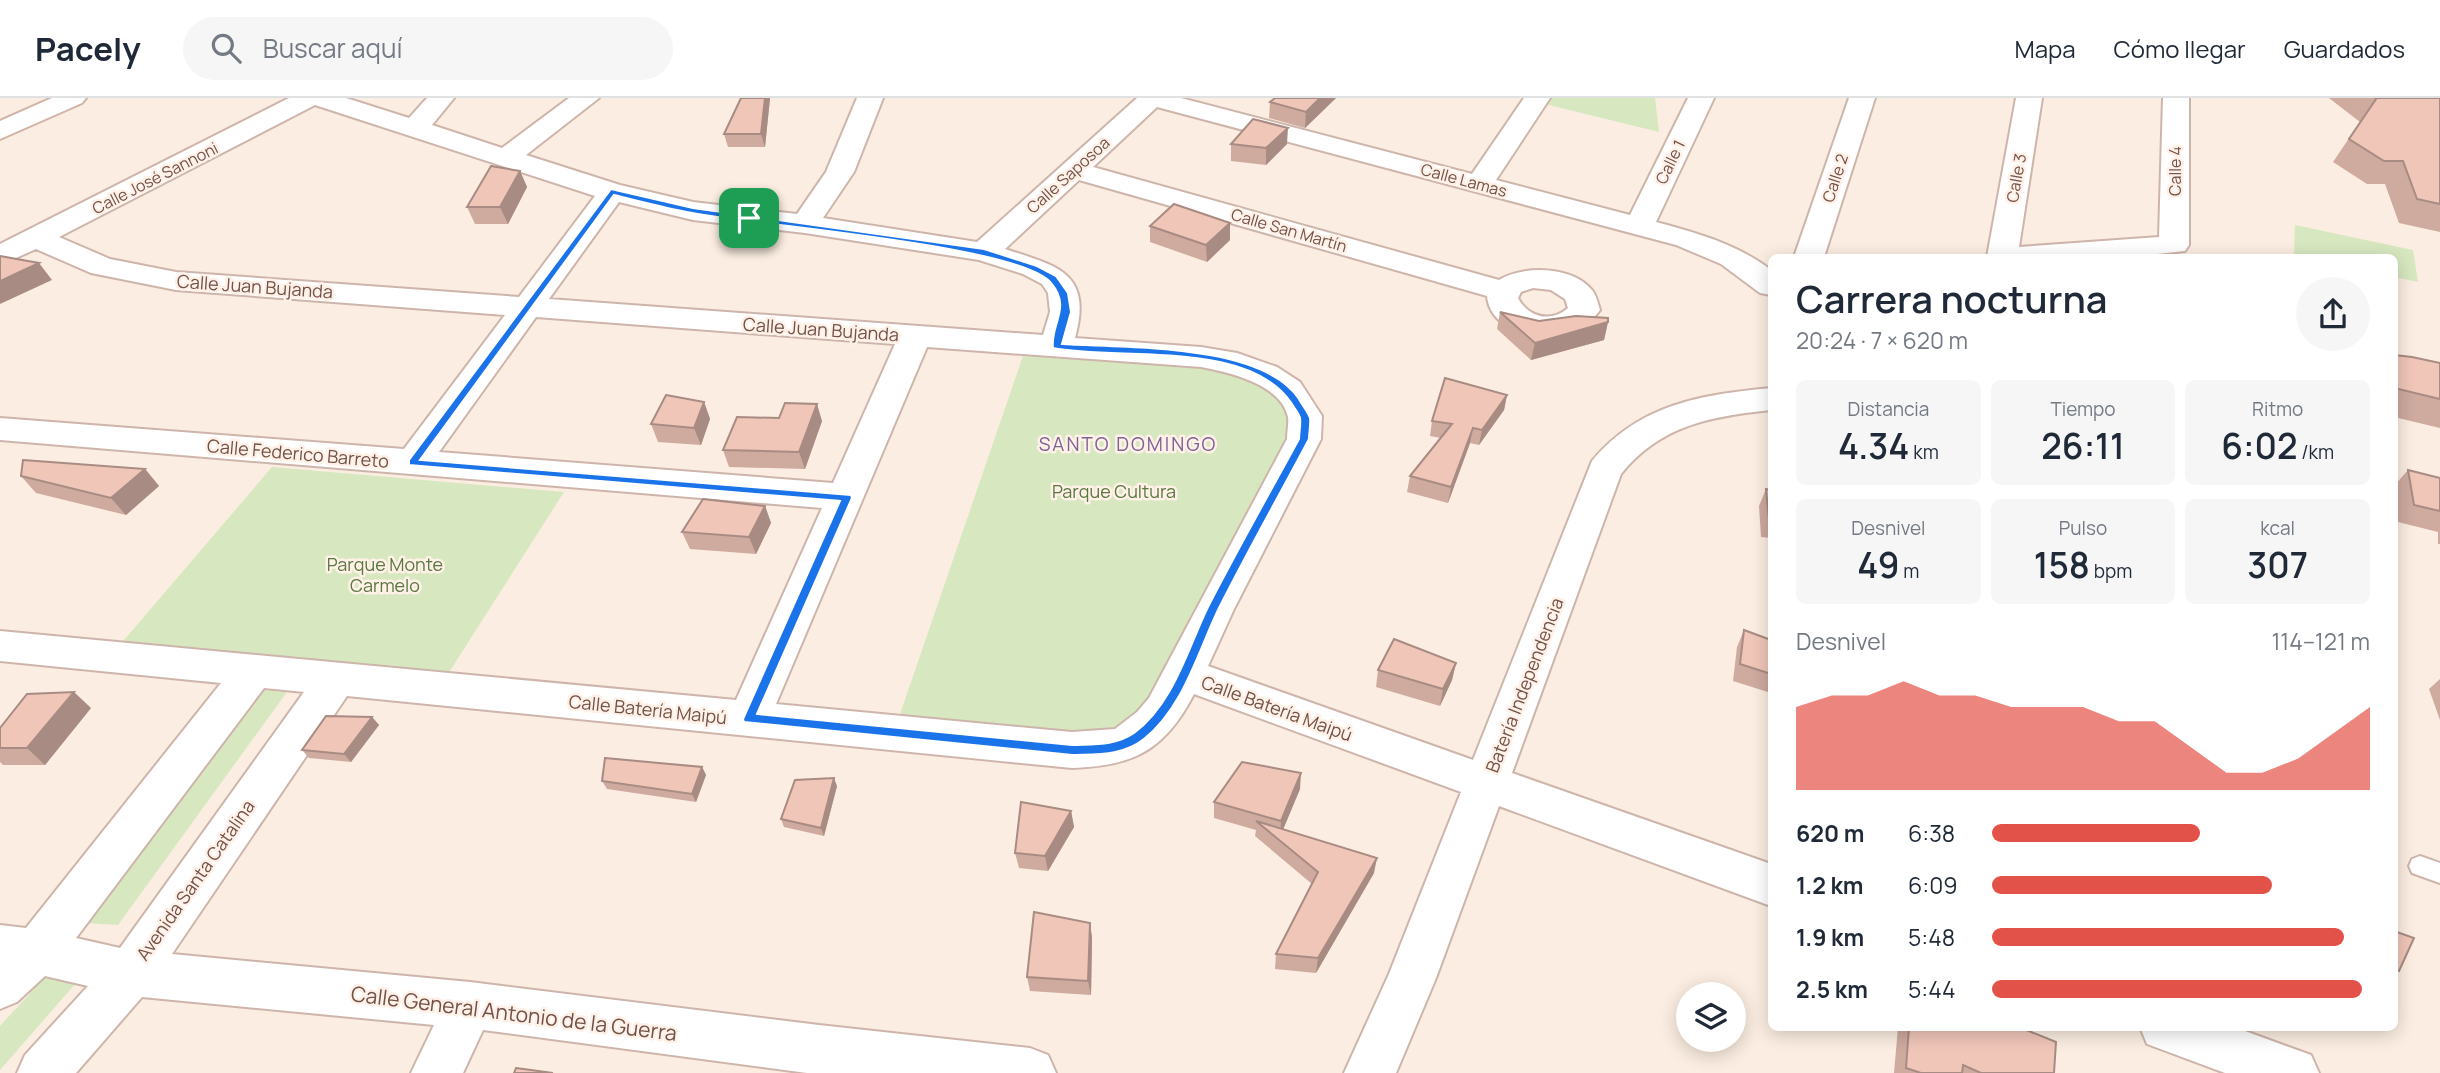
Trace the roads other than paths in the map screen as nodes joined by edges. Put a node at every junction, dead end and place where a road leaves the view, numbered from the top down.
1 (35, 98) edge
2 (73, 98) edge
3 (309, 98) edge
4 (320, 98) edge
5 (441, 98) edge
6 (586, 98) edge
7 (870, 98) edge
8 (1152, 98) edge
9 (1537, 98) edge
10 (1701, 98) edge
11 (1862, 98) edge
12 (2029, 98) edge
13 (2175, 98) edge
14 (0, 114) edge
15 (414, 129) junction
16 (0, 131) edge
17 (505, 158) junction
18 (1074, 170) junction
19 (1479, 184) junction
20 (611, 192) junction
21 (805, 225) junction
22 (1640, 225) junction
23 (36, 238) junction
24 (984, 252) junction
25 (1810, 254) edge
26 (2003, 254) edge
27 (2051, 254) edge
28 (0, 256) edge
29 (1767, 278) edge
30 (1505, 291) dead end
31 (526, 307) junction
32 (915, 336) junction
33 (1056, 346) junction
34 (1768, 399) edge
35 (0, 429) edge
36 (413, 463) junction
37 (847, 498) junction
38 (0, 646) edge
39 (254, 671) junction
40 (1184, 674) junction
41 (336, 678) junction
42 (749, 719) junction
43 (1487, 783) junction
44 (1768, 884) edge
45 (18, 949) edge
46 (131, 973) junction
47 (0, 986) edge
48 (470, 1005) junction
49 (2199, 1043) edge
50 (815, 1062) edge
51 (43, 1073) edge
52 (437, 1073) edge
53 (1030, 1073) edge
54 (1370, 1073) edge
55 (2293, 1073) edge

1 - 14 street
2 - 16 street
3 - 23 street, Calle José Sannoni
4 - 15 street
5 - 15 street
6 - 17 street
7 - 21 street
8 - 18 street, Calle Saposoa
8 - 19 street, Calle Lamas
9 - 19 street
10 - 22 street, Calle 1
11 - 25 street, Calle 2
12 - 26 street, Calle 3
13 - 27 street, Calle 4
15 - 17 street
17 - 20 street
18 - 24 street, Calle Saposoa
18 - 30 street, Calle San Martín
19 - 22 street, Calle Lamas
20 - 21 street
20 - 31 street
21 - 24 street
22 - 29 street, Calle Lamas
23 - 28 street, Calle José Sannoni
23 - 31 street, Calle Juan Bujanda
24 - 33 street
31 - 32 street, Calle Juan Bujanda
31 - 36 street
32 - 33 street, Calle Juan Bujanda
32 - 37 street
33 - 40 street, Calle Juan Bujanda
34 - 43 street, Batería Independencia
35 - 36 street, Calle Federico Barreto
36 - 37 street, Calle Federico Barreto
37 - 42 street
38 - 39 street, Calle Batería Maipú
39 - 41 street, Calle Batería Maipú
39 - 45 street
40 - 42 street, Calle Batería Maipú
40 - 43 street, Calle Batería Maipú
41 - 42 street, Calle Batería Maipú
41 - 46 street, Avenida Santa Catalina
43 - 44 street, Calle Batería Maipú
43 - 54 street, Batería Independencia
45 - 46 street, Calle General Antonio de la Guerra
45 - 47 street
46 - 48 street, Calle General Antonio de la Guerra
46 - 51 street, Avenida Santa Catalina
48 - 50 street, Calle General Antonio de la Guerra
48 - 52 street
49 - 55 street
50 - 53 street, Calle General Antonio de la Guerra

